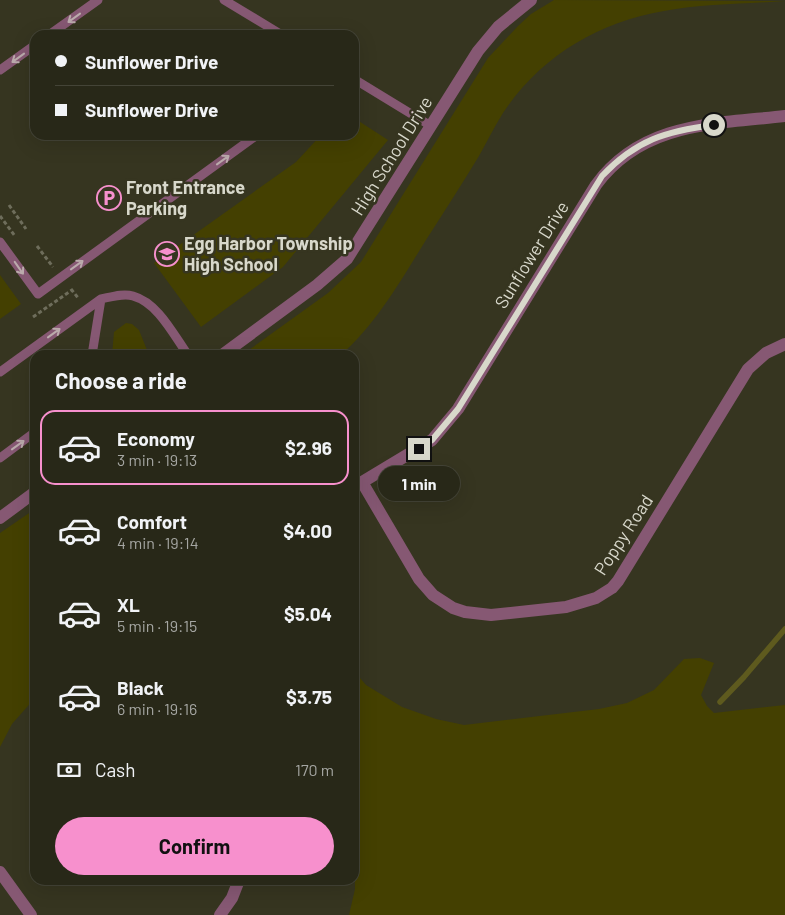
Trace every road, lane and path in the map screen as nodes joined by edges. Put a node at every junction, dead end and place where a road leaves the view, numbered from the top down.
1 (98, 0) edge
2 (224, 0) edge
3 (531, 0) edge
4 (56, 30) edge
5 (274, 30) edge
6 (30, 49) edge
7 (0, 70) edge
8 (359, 82) edge
9 (785, 116) edge
10 (431, 126) junction
11 (250, 140) edge
12 (9, 205) dead end
13 (0, 216) edge
14 (26, 229) dead end
15 (15, 236) dead end
16 (0, 242) edge
17 (37, 246) dead end
18 (54, 270) dead end
19 (72, 290) dead end
20 (101, 299) junction
21 (33, 317) dead end
22 (785, 344) edge
23 (30, 350) edge
24 (30, 350) edge
25 (93, 350) edge
26 (184, 350) edge
27 (229, 350) edge
28 (0, 372) edge
29 (30, 436) edge
30 (0, 458) edge
31 (359, 484) edge
32 (359, 487) edge
33 (30, 496) edge
34 (0, 518) edge
35 (0, 872) edge
36 (238, 885) edge
37 (31, 915) edge
38 (220, 915) edge

1 -> 4 lane
2 - 5 lane
3 - 10 street, High School Drive
6 -> 7 lane
8 - 10 lane
9 - 31 street, Sunflower Drive
10 - 27 street, High School Drive
16 -> 11 lane
12 - 14 path
13 - 15 path
17 - 18 path
19 - 21 path
24 -> 20 lane
20 - 25 lane
20 - 26 lane
22 - 32 street, Poppy Road
28 -> 23 lane
30 -> 29 lane
33 - 34 street
35 - 37 street
36 - 38 street

